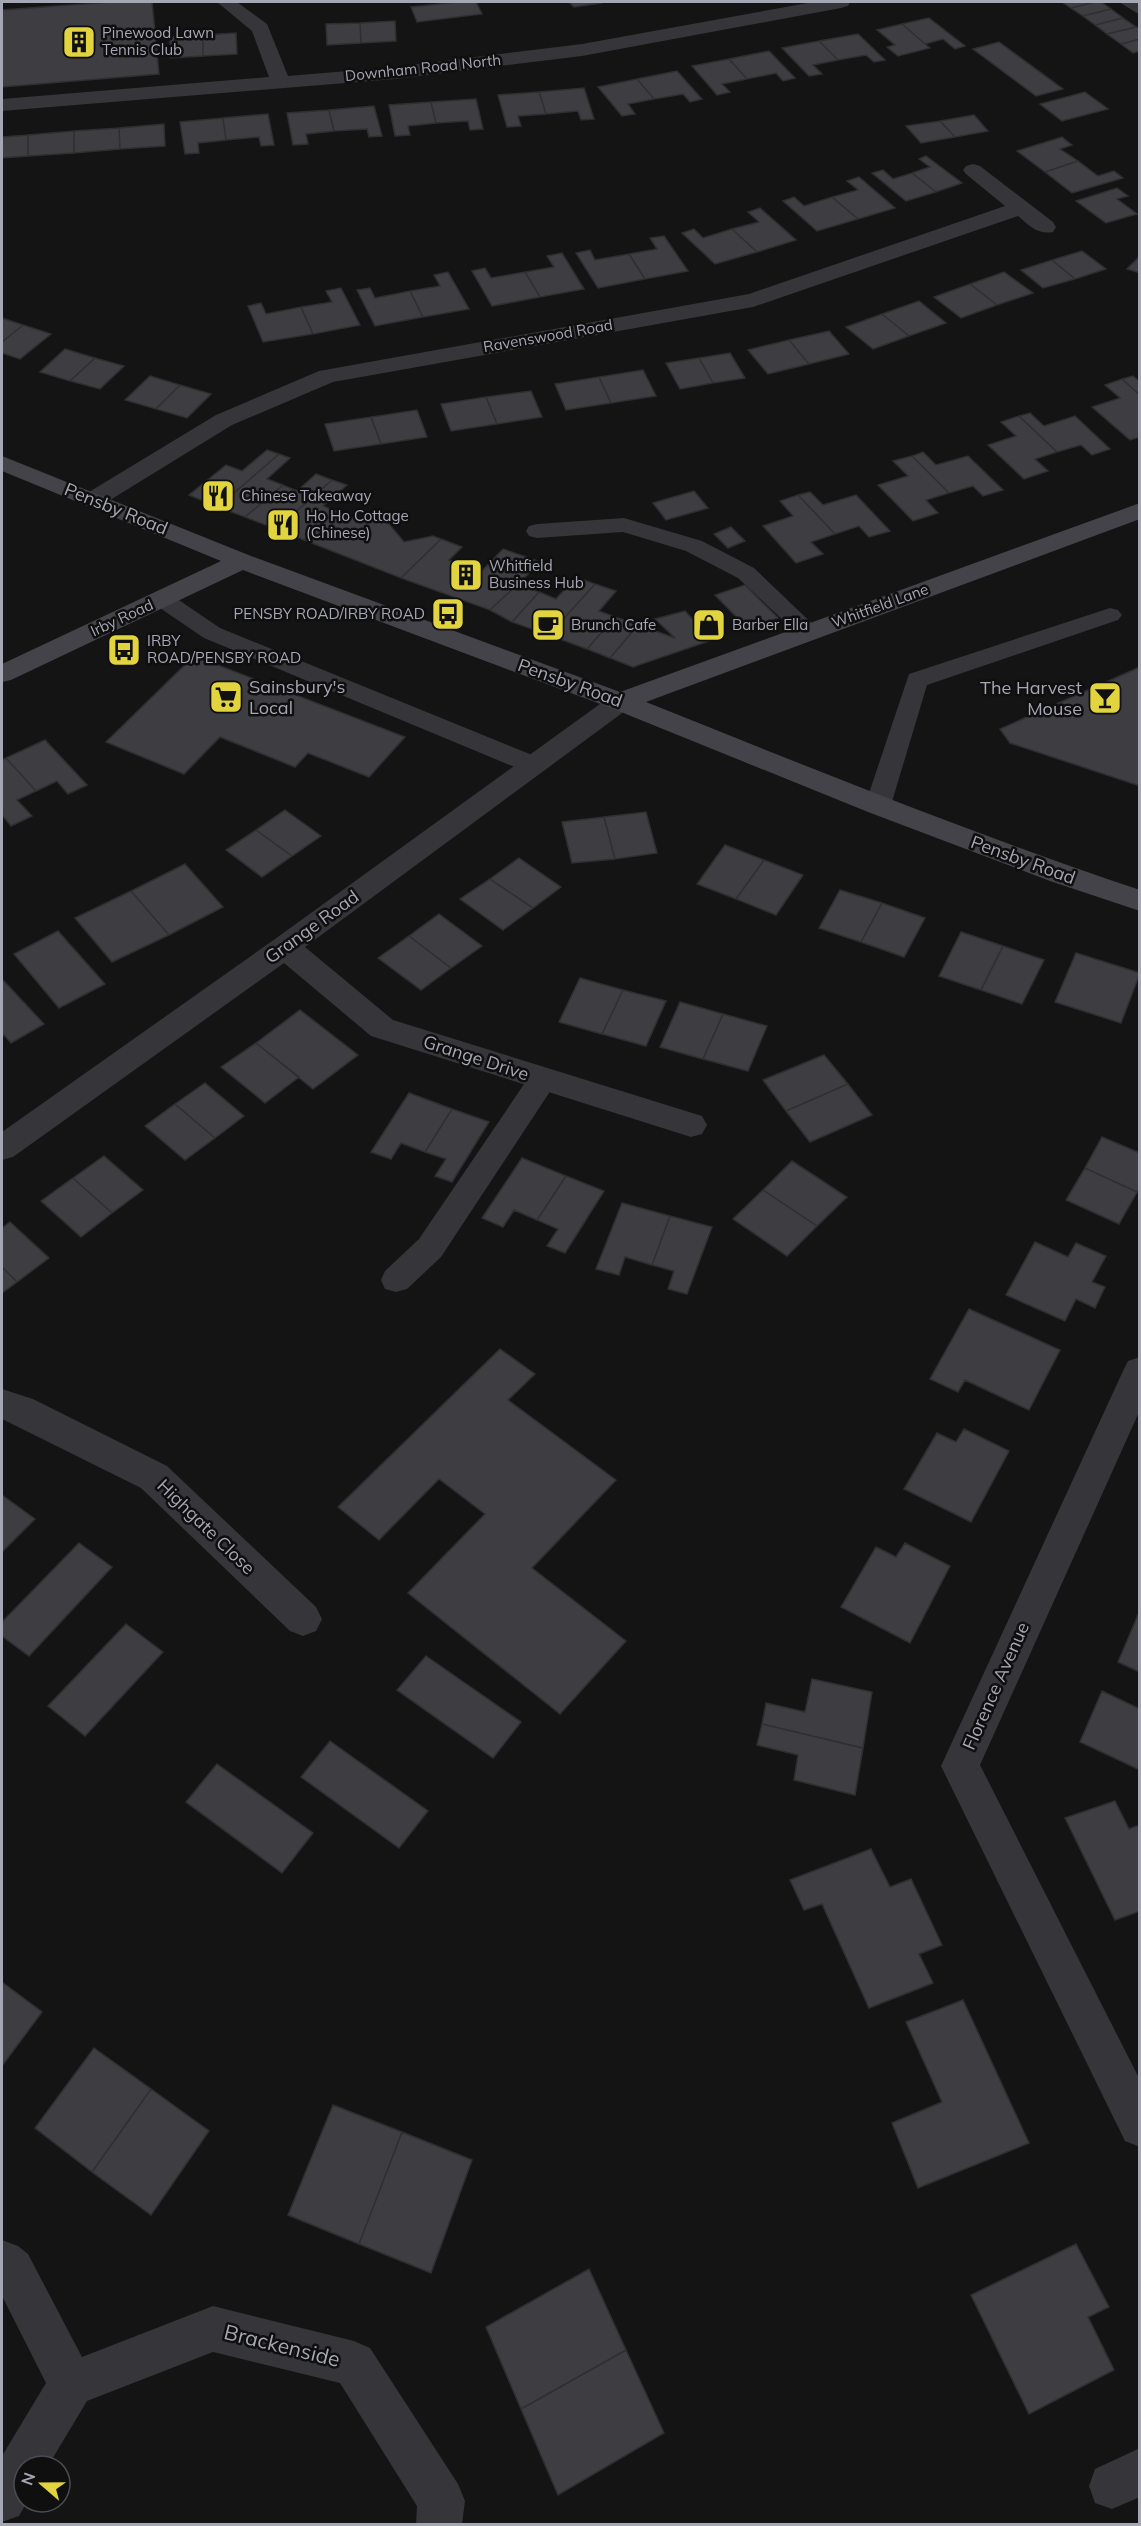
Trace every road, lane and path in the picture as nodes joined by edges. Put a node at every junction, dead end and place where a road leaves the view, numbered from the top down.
1 (226, 2) edge
2 (842, 2) edge
3 (1127, 2) edge
4 (1140, 10) edge
5 (281, 82) junction
6 (2, 105) edge
7 (972, 170) dead end
8 (1020, 208) junction
9 (1045, 227) dead end
10 (2, 463) edge
11 (93, 500) junction
12 (1140, 510) edge
13 (537, 531) dead end
14 (242, 561) junction
15 (162, 599) junction
16 (1110, 615) dead end
17 (809, 632) junction
18 (2, 674) edge
19 (620, 702) junction
20 (533, 765) junction
21 (878, 805) junction
22 (1140, 901) edge
23 (285, 947) junction
24 (543, 1079) junction
25 (691, 1125) dead end
26 (2, 1148) edge
27 (396, 1280) dead end
28 (1140, 1371) edge
29 (2, 1404) edge
30 (303, 1619) dead end
31 (1140, 2126) edge
32 (2, 2262) edge
33 (71, 2384) junction
34 (2, 2499) edge
35 (439, 2524) edge

1 - 5 street
2 - 5 street, Downham Road North
3 - 4 lane
5 - 6 street, Downham Road North
7 - 8 street
8 - 9 street
8 - 11 street, Ravenswood Road
10 - 11 main road, Pensby Road
11 - 14 main road, Pensby Road
12 - 17 main road, Whitfield Lane
13 - 17 lane
14 - 15 main road, Irby Road
14 - 19 main road, Pensby Road
15 - 18 main road, Irby Road
15 - 20 lane
16 - 21 lane
17 - 19 main road, Whitfield Lane
19 - 20 street, Grange Road
19 - 21 main road, Pensby Road
20 - 23 street, Grange Road
21 - 22 main road, Pensby Road
23 - 24 street, Grange Drive
23 - 26 street, Grange Road
24 - 25 street, Grange Drive
24 - 27 lane
28 - 31 street, Florence Avenue
29 - 30 street, Highgate Close
32 - 33 street
33 - 34 street
33 - 35 street, Brackenside

